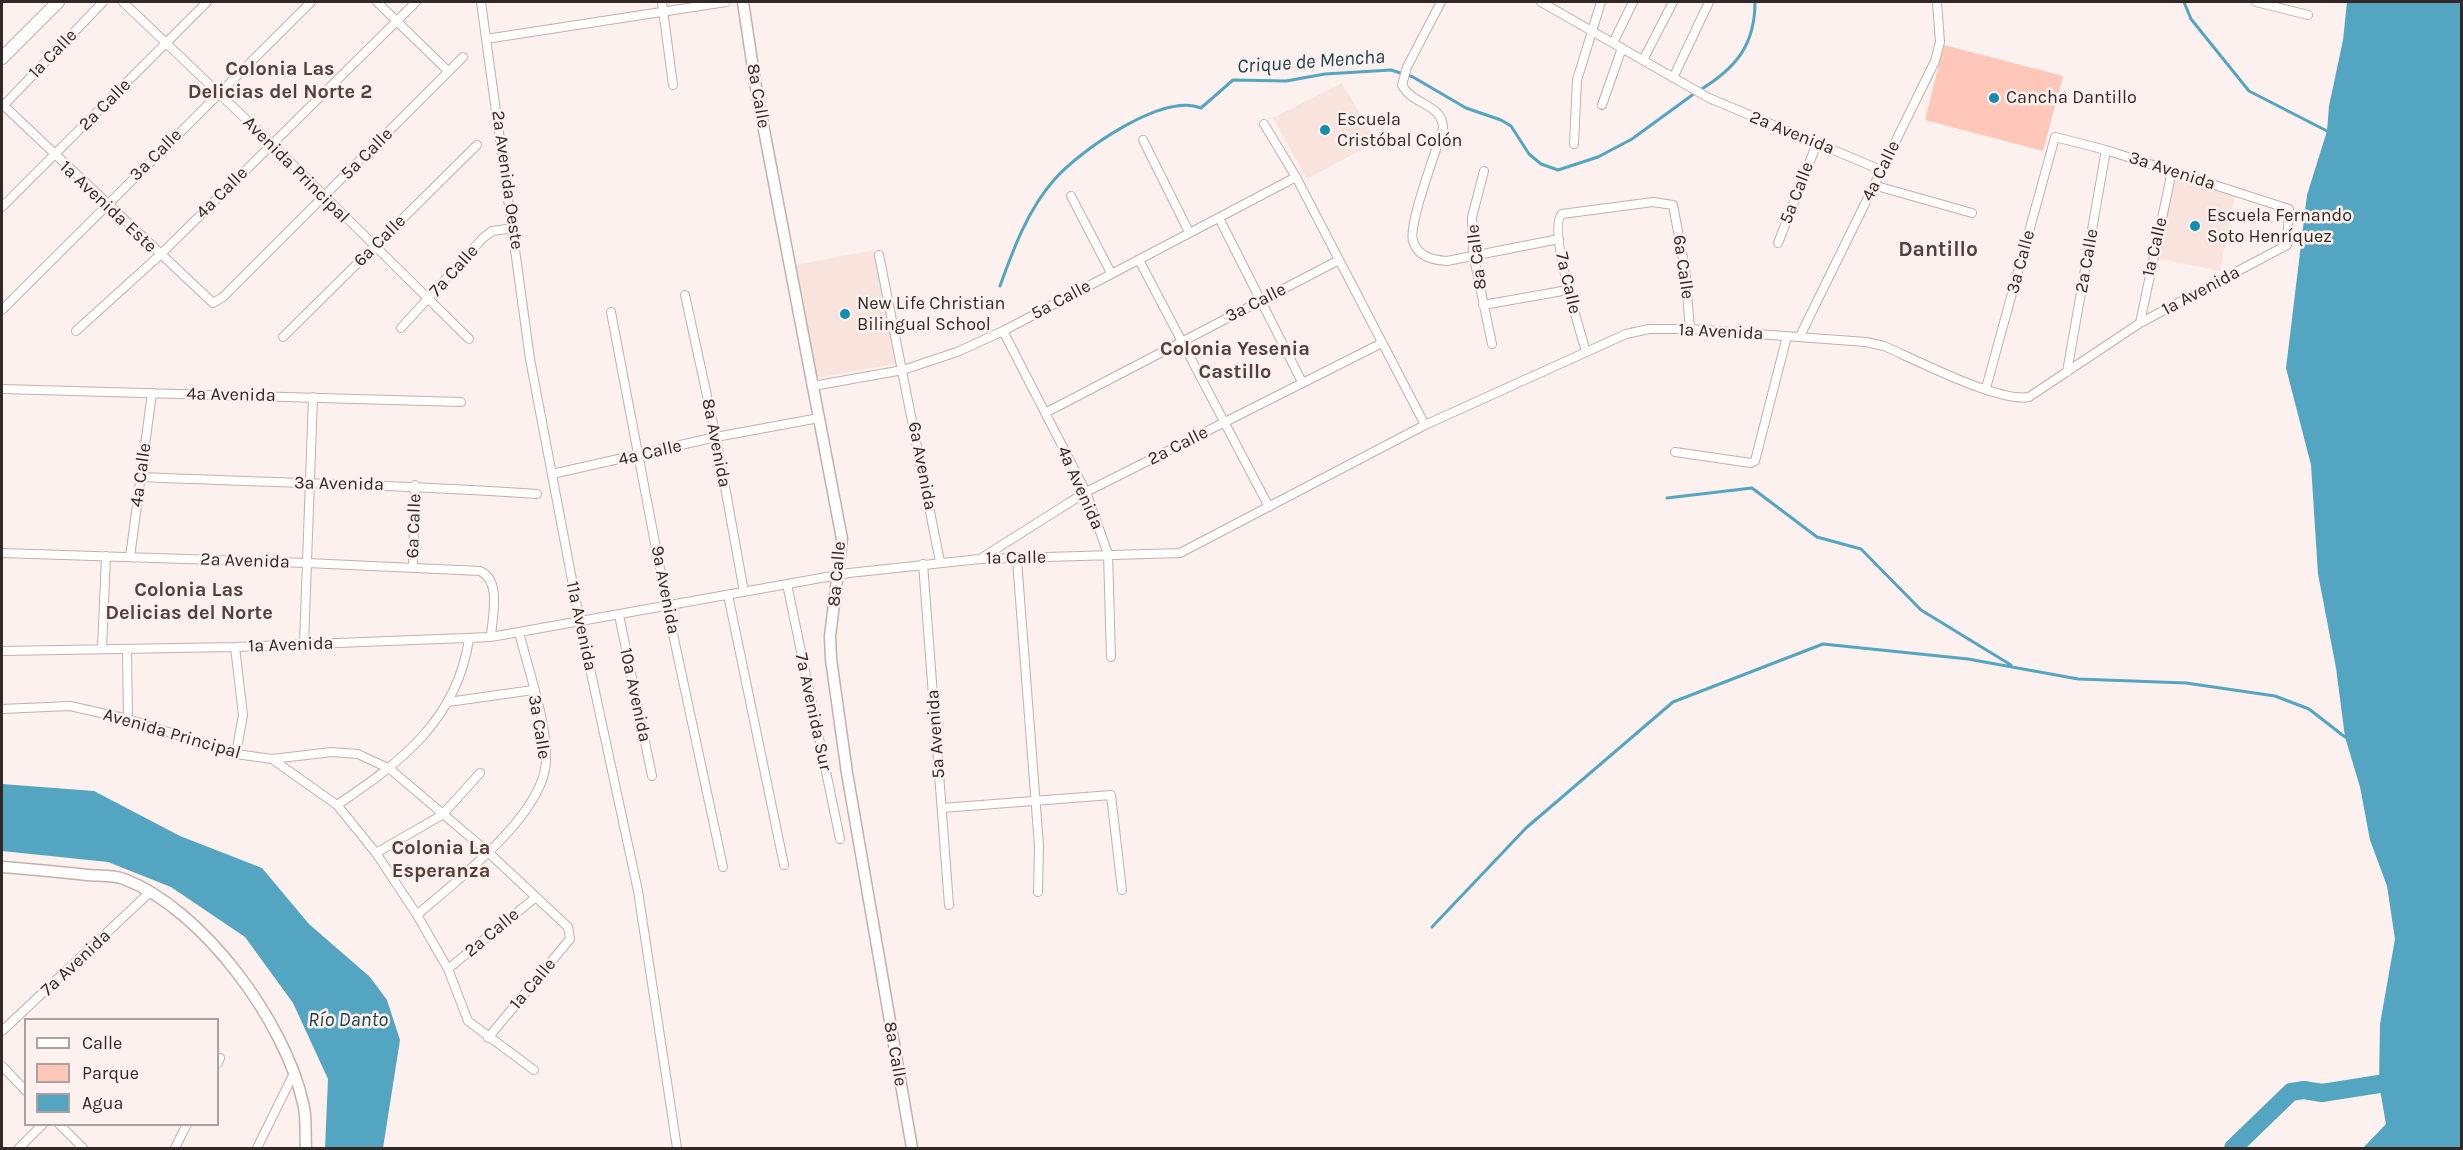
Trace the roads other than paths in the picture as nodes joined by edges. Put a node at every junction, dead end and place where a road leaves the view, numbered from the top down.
1 (58, 2) edge
2 (103, 2) edge
3 (123, 2) edge
4 (207, 2) edge
5 (311, 2) edge
6 (377, 2) edge
7 (416, 2) edge
8 (481, 2) edge
9 (726, 2) edge
10 (743, 2) edge
11 (1441, 2) edge
12 (1541, 2) edge
13 (1601, 2) edge
14 (1633, 2) edge
15 (1673, 2) edge
16 (1709, 2) edge
17 (1937, 2) edge
18 (2256, 2) edge
19 (662, 6) edge
20 (1558, 6) edge
21 (2308, 15) dead end
22 (396, 20) junction
23 (1590, 30) junction
24 (486, 39) junction
25 (167, 42) junction
26 (1613, 43) junction
27 (1622, 48) junction
28 (463, 57) dead end
29 (2, 58) edge
30 (1643, 60) junction
31 (448, 71) junction
32 (1673, 78) junction
33 (673, 85) dead end
34 (219, 93) junction
35 (2, 105) edge
36 (1602, 105) dead end
37 (1264, 124) dead end
38 (2057, 136) joint
39 (1143, 140) dead end
40 (1816, 143) junction
41 (272, 144) junction
42 (1574, 144) dead end
43 (477, 145) dead end
44 (2106, 150) junction
45 (54, 156) junction
46 (1881, 170) junction
47 (1484, 171) dead end
48 (2172, 171) junction
49 (1296, 177) junction
50 (1874, 185) junction
51 (1071, 196) dead end
52 (324, 197) junction
53 (106, 205) junction
54 (2, 207) edge
55 (2287, 208) joint
56 (1972, 213) dead end
57 (1562, 214) joint
58 (1219, 218) junction
59 (514, 228) junction
60 (1189, 232) junction
61 (1558, 239) junction
62 (1778, 243) dead end
63 (374, 248) junction
64 (1473, 253) junction
65 (160, 255) junction
66 (879, 255) dead end
67 (1139, 260) junction
68 (1339, 260) junction
69 (1112, 273) junction
70 (1568, 290) junction
71 (685, 295) dead end
72 (218, 301) joint
73 (427, 301) junction
74 (1260, 301) junction
75 (1483, 305) junction
76 (2, 310) edge
77 (611, 312) dead end
78 (2140, 323) junction
79 (401, 328) dead end
80 (1690, 329) junction
81 (76, 331) dead end
82 (1002, 331) junction
83 (1786, 336) junction
84 (1800, 336) junction
85 (283, 338) dead end
86 (469, 339) dead end
87 (1182, 342) junction
88 (1382, 343) junction
89 (1492, 344) dead end
90 (1586, 352) junction
91 (530, 359) joint
92 (903, 370) junction
93 (2067, 372) junction
94 (1302, 382) junction
95 (813, 386) junction
96 (1986, 388) junction
97 (2, 389) edge
98 (152, 393) junction
99 (313, 397) junction
100 (461, 402) dead end
101 (1045, 413) junction
102 (819, 418) junction
103 (1224, 422) junction
104 (1425, 425) junction
105 (716, 437) junction
106 (1675, 452) dead end
107 (639, 455) junction
108 (552, 474) junction
109 (141, 477) junction
110 (310, 485) junction
111 (415, 485) junction
112 (1086, 492) junction
113 (537, 494) dead end
114 (1269, 507) junction
115 (2, 554) edge
116 (1108, 554) junction
117 (106, 556) junction
118 (130, 557) junction
119 (980, 559) junction
120 (1017, 560) junction
121 (940, 562) junction
122 (307, 563) junction
123 (923, 564) junction
124 (413, 568) junction
125 (838, 575) junction
126 (787, 584) junction
127 (744, 592) junction
128 (728, 595) junction
129 (667, 606) junction
130 (619, 615) junction
131 (580, 622) junction
132 (519, 632) junction
133 (491, 637) junction
134 (469, 639) junction
135 (304, 644) junction
136 (235, 647) junction
137 (102, 649) junction
138 (128, 649) junction
139 (2, 651) edge
140 (1111, 657) dead end
141 (533, 690) junction
142 (448, 702) junction
143 (2, 709) edge
144 (128, 719) junction
145 (236, 754) junction
146 (273, 759) junction
147 (390, 769) junction
148 (480, 773) dead end
149 (652, 776) dead end
150 (1035, 801) junction
151 (337, 806) junction
152 (942, 808) junction
153 (442, 815) junction
154 (840, 839) dead end
155 (376, 853) junction
156 (489, 853) junction
157 (783, 865) dead end
158 (2, 867) edge
159 (723, 867) dead end
160 (1122, 890) dead end
161 (1038, 892) dead end
162 (149, 893) junction
163 (536, 897) junction
164 (949, 905) dead end
165 (417, 915) junction
166 (568, 927) joint
167 (448, 969) junction
168 (2, 1031) edge
169 (488, 1038) junction
170 (2, 1066) edge
171 (534, 1070) dead end
172 (294, 1073) junction
173 (24, 1089) edge
174 (42, 1126) edge
175 (60, 1126) edge
176 (187, 1126) edge
177 (19, 1149) edge
178 (83, 1149) edge
179 (176, 1149) edge
180 (257, 1149) edge
181 (306, 1149) edge
182 (677, 1149) edge
183 (912, 1149) edge

1 - 29 main road
2 - 35 street, 1ª Calle
3 - 25 street, Avenida Principal
4 - 25 street, 2ª Calle
5 - 34 street, 3ª Calle
6 - 22 street
7 - 22 street, 4ª Calle
8 - 24 street, 2a Avenida Oeste
9 - 19 street
10 - 95 street, 8a Calle
11 - 64 street
12 - 20 street, 2a Avenida
13 - 23 street
14 - 26 street
15 - 30 street
16 - 32 street
17 - 46 street, 4a Calle
18 - 21 street
19 - 24 street
19 - 33 street
20 - 23 street, 2a Avenida
22 - 31 street
22 - 41 street, 4ª Calle
23 - 26 street, 2a Avenida
23 - 42 street
24 - 59 street, 2a Avenida Oeste
25 - 34 street, Avenida Principal
25 - 45 street, 2ª Calle
26 - 27 street, 2a Avenida
27 - 30 street, 2a Avenida
27 - 36 street
28 - 31 street, 5ª Calle
30 - 32 street, 2a Avenida
31 - 52 street, 5ª Calle
32 - 40 street, 2a Avenida
34 - 41 street, Avenida Principal
34 - 53 street, 3ª Calle
35 - 45 street, 1a Avenida Este
37 - 49 street
38 - 44 street, 3a Avenida
38 - 96 street, 3a Calle
39 - 60 street
40 - 46 street, 2a Avenida
40 - 62 street, 5a Calle
41 - 52 street, Avenida Principal
41 - 65 street, 4ª Calle
43 - 63 street, 6ª Calle
44 - 48 street, 3a Avenida
44 - 93 street, 2a Calle
45 - 53 street, 1a Avenida Este
45 - 54 street, 2ª Calle
46 - 50 street, 4a Calle
47 - 64 street, 8a Calle
48 - 55 street, 3a Avenida
48 - 78 street, 1a Calle
49 - 58 street, 5a Calle
49 - 68 street
50 - 56 street
50 - 84 street, 4a Calle
51 - 69 street
52 - 63 street, Avenida Principal
52 - 72 street, 5ª Calle
53 - 65 street, 1a Avenida Este
53 - 76 street, 3ª Calle
55 - 78 street, 1a Avenida
57 - 61 street, 7a Calle
57 - 80 street, 6a Calle
58 - 60 street, 5a Calle
58 - 74 street
59 - 73 street, 7ª Calle
59 - 91 street, 2a Avenida Oeste
60 - 67 street, 5a Calle
61 - 64 street
61 - 70 street, 7a Calle
63 - 73 street, Avenida Principal
63 - 85 street, 6ª Calle
64 - 75 street, 8a Calle
65 - 72 street, 1a Avenida Este
65 - 81 street, 4ª Calle
66 - 92 street
67 - 69 street, 5a Calle
67 - 87 street
68 - 74 street, 3a Calle
68 - 88 street
69 - 82 street, 5a Calle
70 - 75 street
70 - 90 street, 7a Calle
71 - 105 street, 8a Avenida
73 - 79 street, 7ª Calle
73 - 86 street, Avenida Principal
74 - 87 street, 3a Calle
74 - 94 street
75 - 89 street, 8a Calle
77 - 107 street, 9a Avenida
78 - 93 street, 1a Avenida
80 - 83 street, 1a Avenida
80 - 90 street, 1a Avenida
82 - 92 street, 5a Calle
82 - 101 street, 4a Avenida
83 - 84 street, 1a Avenida
83 - 106 street
84 - 96 street, 1a Avenida
87 - 101 street, 3a Calle
87 - 103 street
88 - 94 street, 2a Calle
88 - 104 street
90 - 104 street, 1a Avenida
91 - 108 street, 11a Avenida
92 - 95 street, 5a Calle
92 - 121 street, 6a Avenida
93 - 96 street, 1a Avenida
94 - 103 street, 2a Calle
95 - 102 street, 8a Calle
97 - 98 street, 4a Avenida
98 - 99 street, 4a Avenida
98 - 109 street, 4a Calle
99 - 100 street, 4a Avenida
99 - 110 street
101 - 112 street, 4a Avenida
102 - 105 street, 4a Calle
102 - 125 street, 8a Calle
103 - 112 street, 2a Calle
103 - 114 street
104 - 114 street, 1a Calle
105 - 107 street, 4a Calle
105 - 127 street, 8a Avenida
107 - 108 street, 4a Calle
107 - 129 street, 9a Avenida
108 - 131 street, 11a Avenida
109 - 110 street, 3a Avenida
109 - 118 street, 4a Calle
110 - 111 street, 3a Avenida
110 - 122 street
111 - 113 street, 3a Avenida
111 - 124 street, 6a Calle
112 - 116 street, 4a Avenida
112 - 119 street, 2a Calle
114 - 116 street, 1a Calle
115 - 117 street, 2a Avenida
116 - 120 street, 1a Calle
116 - 140 street, 4a Avenida
117 - 118 street, 2a Avenida
117 - 137 street
118 - 122 street, 2a Avenida
119 - 120 street, 1a Calle
119 - 121 street, 1a Calle
120 - 150 street
121 - 123 street, 1a Calle
122 - 124 street, 2a Avenida
122 - 135 street
123 - 125 street, 1a Calle
123 - 152 street, 5a Avenida
124 - 133 street, 2a Avenida
125 - 126 street, 1a Calle
125 - 183 street, 8a Calle
126 - 127 street, 1a Calle
126 - 154 street, 7a Avenida Sur
127 - 128 street, 1a Calle
128 - 129 street, 1a Calle
128 - 157 street
129 - 130 street, 1a Calle
129 - 159 street, 9a Avenida
130 - 131 street, 1a Calle
130 - 149 street, 10a Avenida
131 - 132 street, 1a Avenida
131 - 182 street, 11a Avenida
132 - 133 street, 1a Avenida
132 - 141 street, 3a Calle
133 - 134 street, 1a Avenida
134 - 135 street, 1a Avenida
134 - 142 street
135 - 136 street, 1a Avenida
136 - 138 street, 1a Avenida
136 - 145 street
137 - 138 street, 1a Avenida
137 - 139 street, 1a Avenida
138 - 144 street
141 - 142 street
141 - 156 street, 3a Calle
142 - 147 street
143 - 144 street, Avenida Principal
144 - 145 street, Avenida Principal
145 - 146 street, Avenida Principal
146 - 147 street, Avenida Principal
146 - 151 street
147 - 151 street
147 - 153 street, Avenida Principal
148 - 153 street
150 - 152 street
150 - 160 street
150 - 161 street
151 - 155 street
152 - 164 street, 5a Avenida
153 - 155 street
153 - 156 street, Avenida Principal
155 - 165 street
156 - 163 street, Avenida Principal
156 - 165 street, 3a Calle
158 - 162 street
162 - 168 street, 7a Avenida
162 - 172 street
163 - 166 street, Avenida Principal
163 - 167 street, 2a Calle
165 - 167 street
166 - 169 street, 1a Calle
167 - 169 street
169 - 171 street
170 - 173 street
172 - 180 street
172 - 181 street
174 - 177 street
175 - 178 street
176 - 179 street

